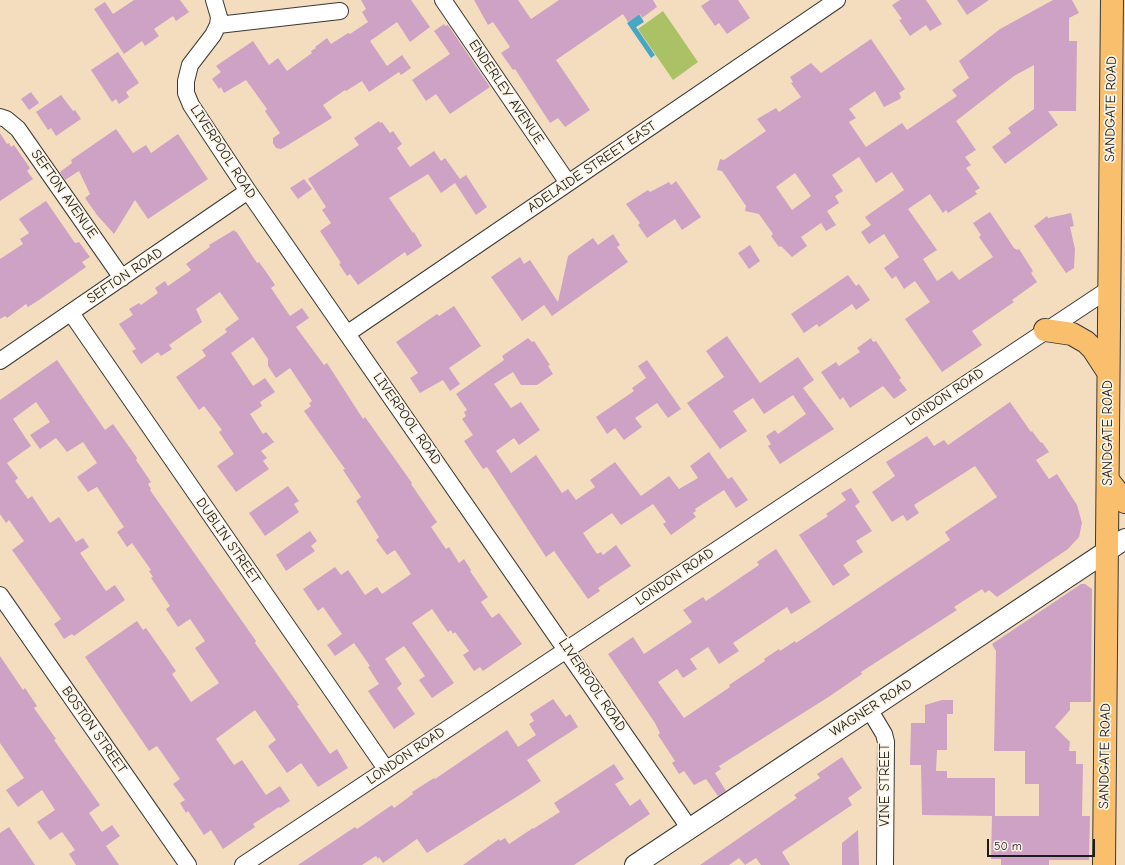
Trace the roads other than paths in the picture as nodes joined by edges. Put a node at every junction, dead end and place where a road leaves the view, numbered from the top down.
1 (214, 0) edge
2 (444, 0) edge
3 (837, 0) edge
4 (1112, 0) edge
5 (340, 11) dead end
6 (218, 25) junction
7 (0, 117) edge
8 (568, 183) junction
9 (248, 191) junction
10 (122, 278) junction
11 (1109, 289) junction
12 (70, 313) junction
13 (1045, 330) junction
14 (348, 333) junction
15 (0, 361) edge
16 (1108, 372) junction
17 (1108, 480) junction
18 (1125, 502) edge
19 (1125, 539) edge
20 (1107, 551) junction
21 (0, 595) edge
22 (567, 649) junction
23 (869, 709) junction
24 (386, 769) junction
25 (690, 829) junction
26 (188, 865) edge
27 (243, 865) edge
28 (635, 865) edge
29 (885, 865) edge
30 (1104, 865) edge

1 - 6 street
2 - 8 street, ENDERLEY AVENUE
3 - 8 street, ADELAIDE STREET EAST
4 - 11 highway, SANDGATE ROAD
5 - 6 street
6 - 9 street, LIVERPOOL ROAD
7 - 10 street, SEFTON AVENUE
8 - 14 street, ADELAIDE STREET EAST
9 - 10 street, SEFTON ROAD
9 - 14 street, LIVERPOOL ROAD
10 - 12 street, SEFTON ROAD
11 - 13 street, LONDON ROAD
11 - 16 highway, SANDGATE ROAD
12 - 15 street, SEFTON ROAD
12 - 24 street, DUBLIN STREET
13 - 16 highway
13 - 22 street, LONDON ROAD
14 - 22 street, LIVERPOOL ROAD
16 - 17 highway, SANDGATE ROAD
17 - 18 highway
17 - 20 highway, SANDGATE ROAD
19 - 20 street, WAGNER ROAD
20 - 23 street, WAGNER ROAD
20 - 30 highway, SANDGATE ROAD
21 - 26 street, BOSTON STREET
22 - 24 street, LONDON ROAD
22 - 25 street, LIVERPOOL ROAD
23 - 25 street, WAGNER ROAD
23 - 29 street, VINE STREET
24 - 27 street, LONDON ROAD
25 - 28 street, WAGNER ROAD

